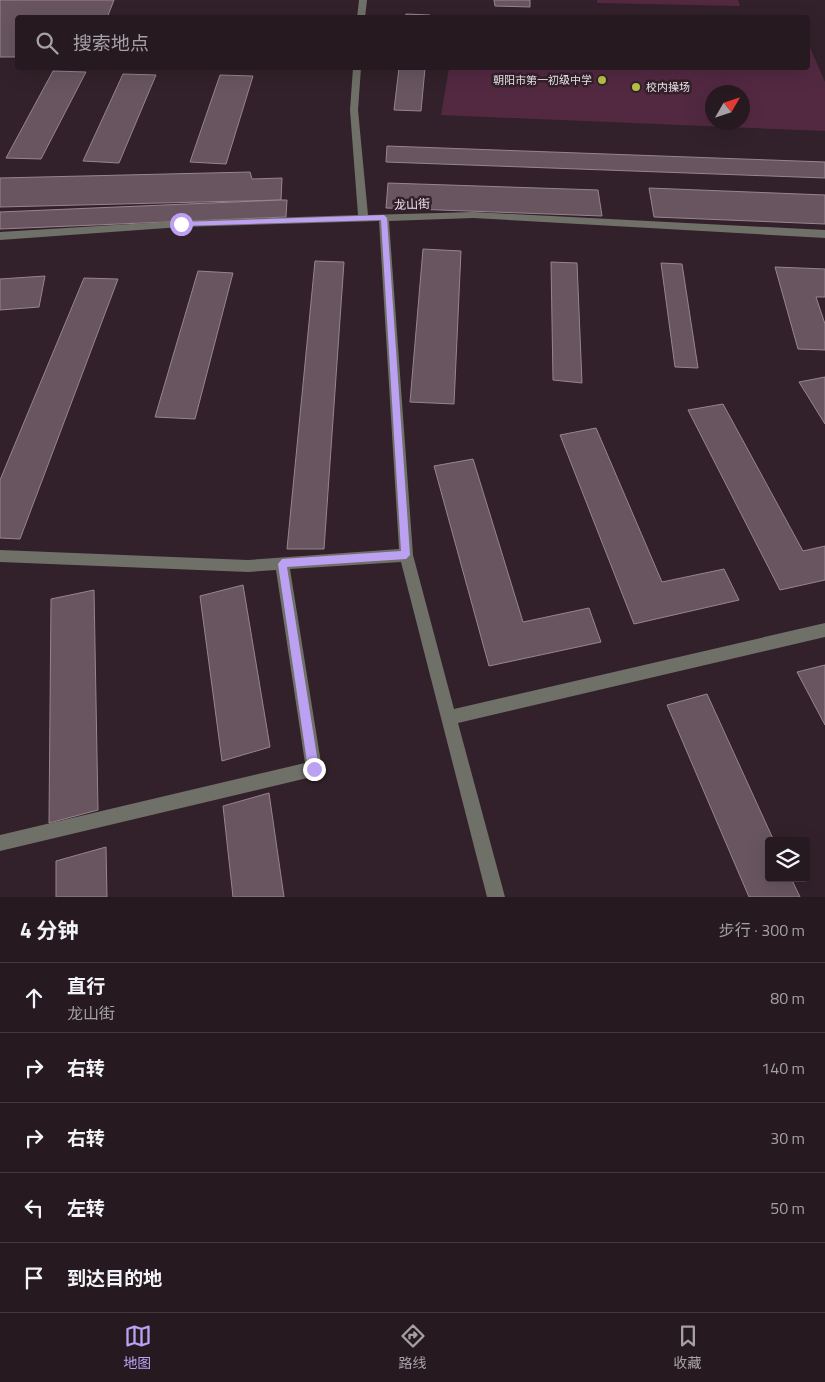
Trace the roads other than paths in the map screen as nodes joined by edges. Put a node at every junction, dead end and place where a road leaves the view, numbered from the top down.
1 (363, 0) edge
2 (361, 15) edge
3 (358, 70) edge
4 (363, 218) junction
5 (384, 218) junction
6 (825, 234) edge
7 (0, 236) edge
8 (406, 555) junction
9 (0, 556) edge
10 (282, 564) junction
11 (825, 630) edge
12 (448, 718) junction
13 (0, 843) edge
14 (496, 897) edge

1 - 2 street
3 - 4 street
4 - 5 street, 龙山街
4 - 7 street, 龙山街
5 - 6 street, 龙山街
5 - 8 street
8 - 10 street
8 - 12 street
9 - 10 street
10 - 13 street
11 - 12 street
12 - 14 street

